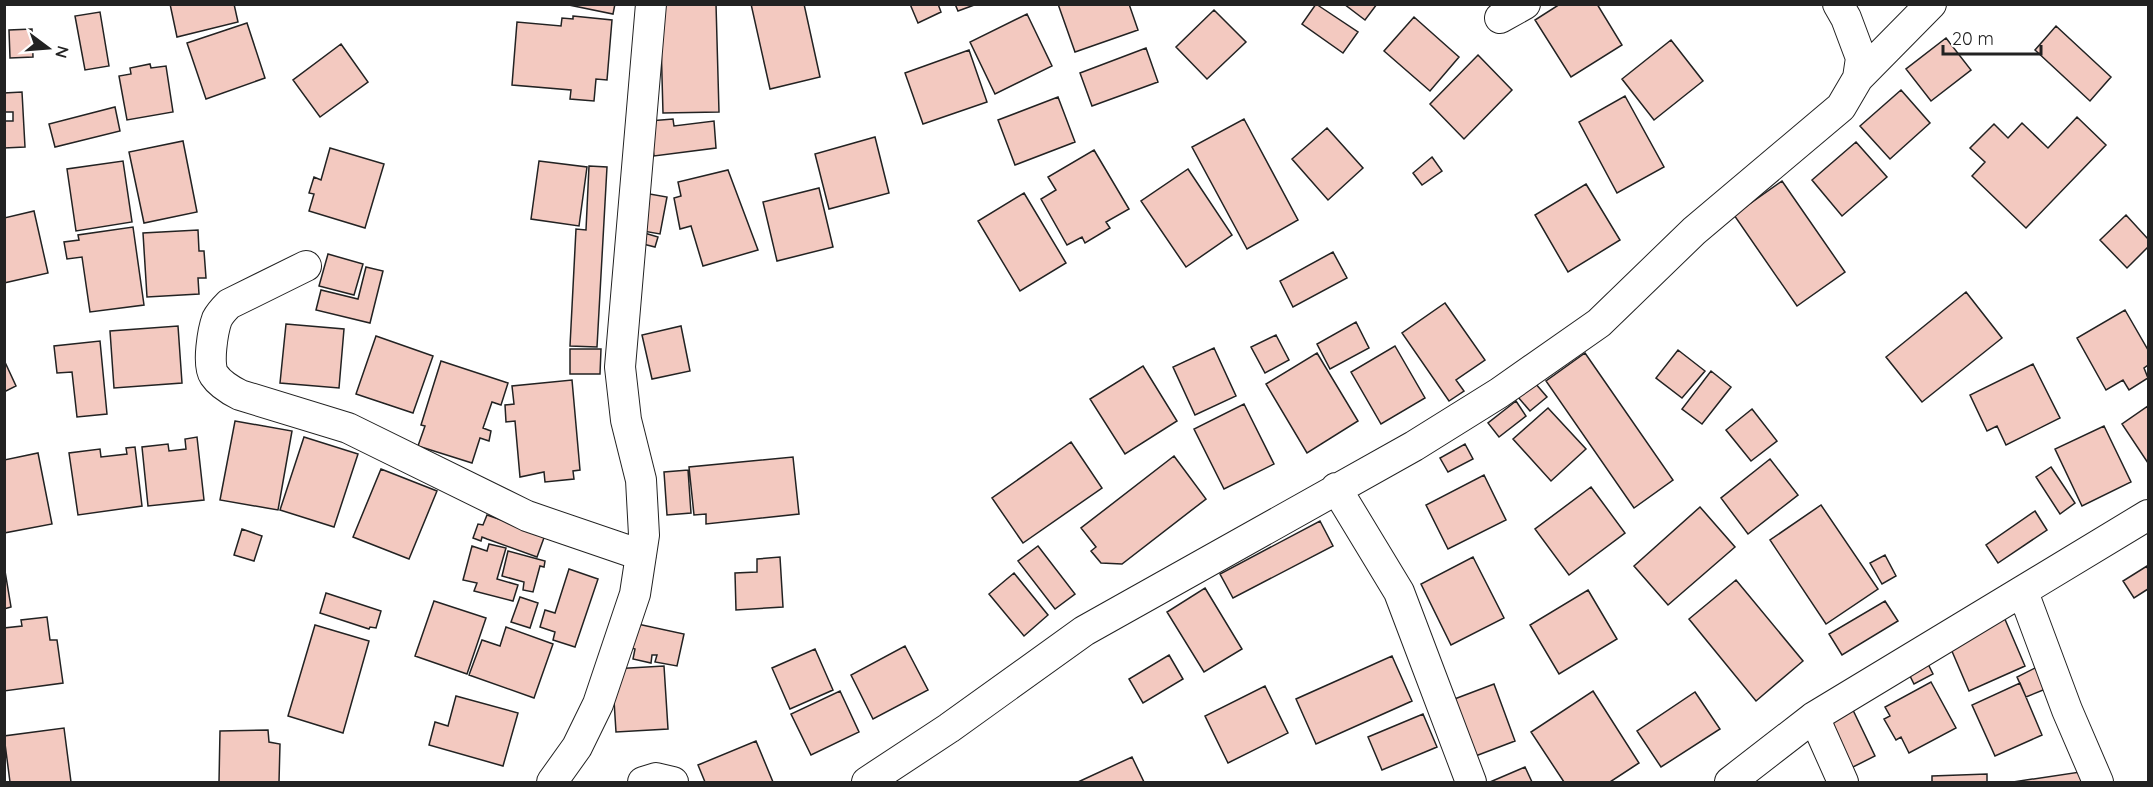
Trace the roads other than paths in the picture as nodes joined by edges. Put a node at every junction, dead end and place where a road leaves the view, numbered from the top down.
1 (651, 4) edge
2 (1838, 4) edge
3 (1931, 4) edge
4 (1858, 78) junction
5 (306, 267) dead end
6 (1336, 488) junction
7 (2148, 515) edge
8 (641, 555) junction
9 (2023, 592) junction
10 (1814, 717) junction
11 (552, 783) edge
12 (643, 783) edge
13 (673, 783) edge
14 (867, 783) edge
15 (1471, 783) edge
16 (1730, 783) edge
17 (1843, 783) edge
18 (2098, 783) edge

1 - 8 street
2 - 4 street
3 - 4 street
4 - 6 street
5 - 8 street
6 - 14 street
6 - 15 street
7 - 9 street
8 - 11 street
9 - 10 street
9 - 18 street
10 - 16 street
10 - 17 street
12 - 13 street

